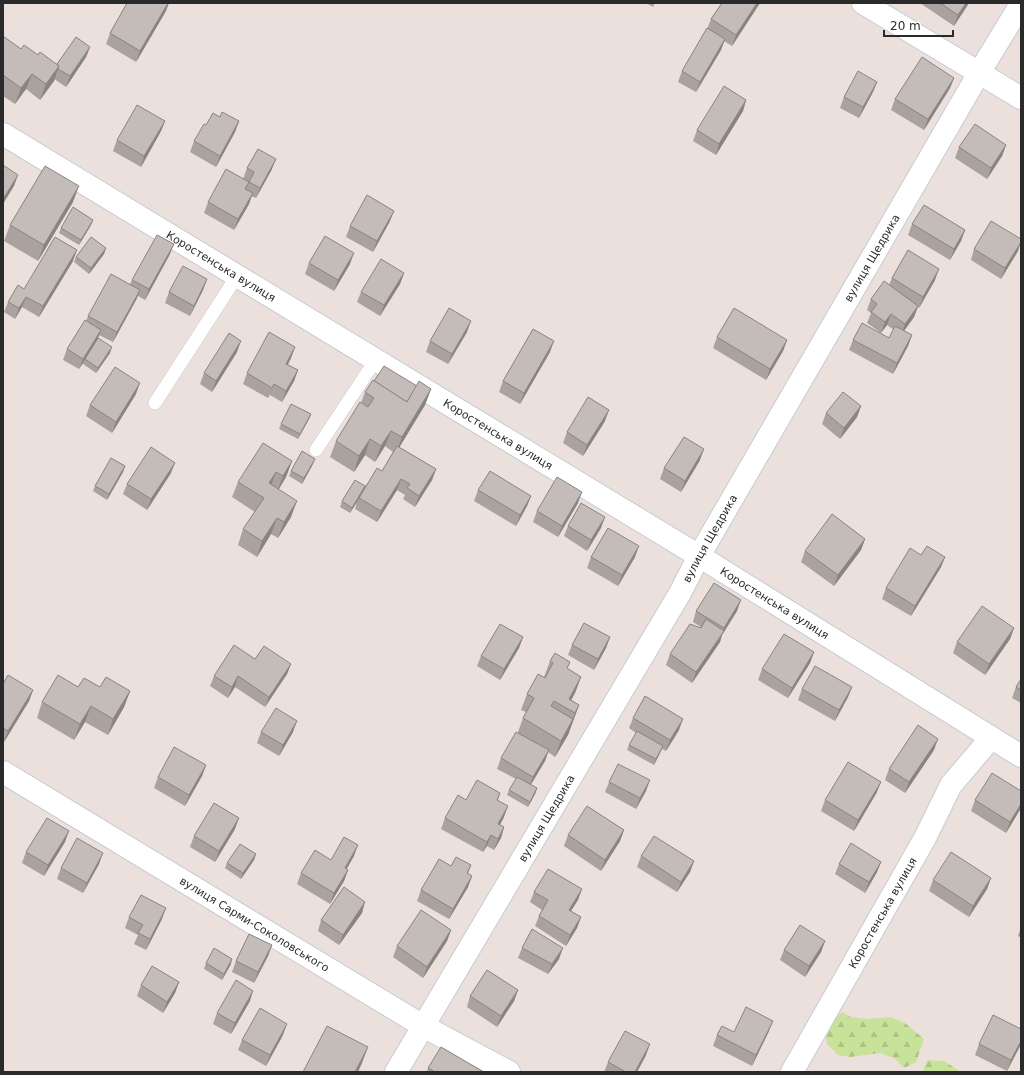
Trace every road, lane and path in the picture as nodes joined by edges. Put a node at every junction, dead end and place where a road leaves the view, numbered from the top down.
1 (863, 3) edge
2 (1021, 4) edge
3 (979, 73) junction
4 (1021, 98) edge
5 (3, 134) edge
6 (237, 276) junction
7 (375, 360) junction
8 (155, 403) dead end
9 (316, 450) dead end
10 (699, 556) junction
11 (991, 738) junction
12 (1021, 756) edge
13 (3, 772) edge
14 (423, 1026) junction
15 (396, 1072) edge
16 (509, 1072) edge
17 (792, 1072) edge

1 - 3 street
2 - 3 street, вулиця Щедрика
3 - 4 street
3 - 10 street, вулиця Щедрика
5 - 6 street, Коростенська вулиця
6 - 7 street, Коростенська вулиця
6 - 8 lane
7 - 9 lane
7 - 10 street, Коростенська вулиця
10 - 11 street, Коростенська вулиця
10 - 14 street, вулиця Щедрика
11 - 12 street, Коростенська вулиця
11 - 17 street, Коростенська вулиця
13 - 14 street, вулиця Сарми-Соколовського
14 - 15 street, вулиця Щедрика
14 - 16 street, вулиця Сарми-Соколовського

